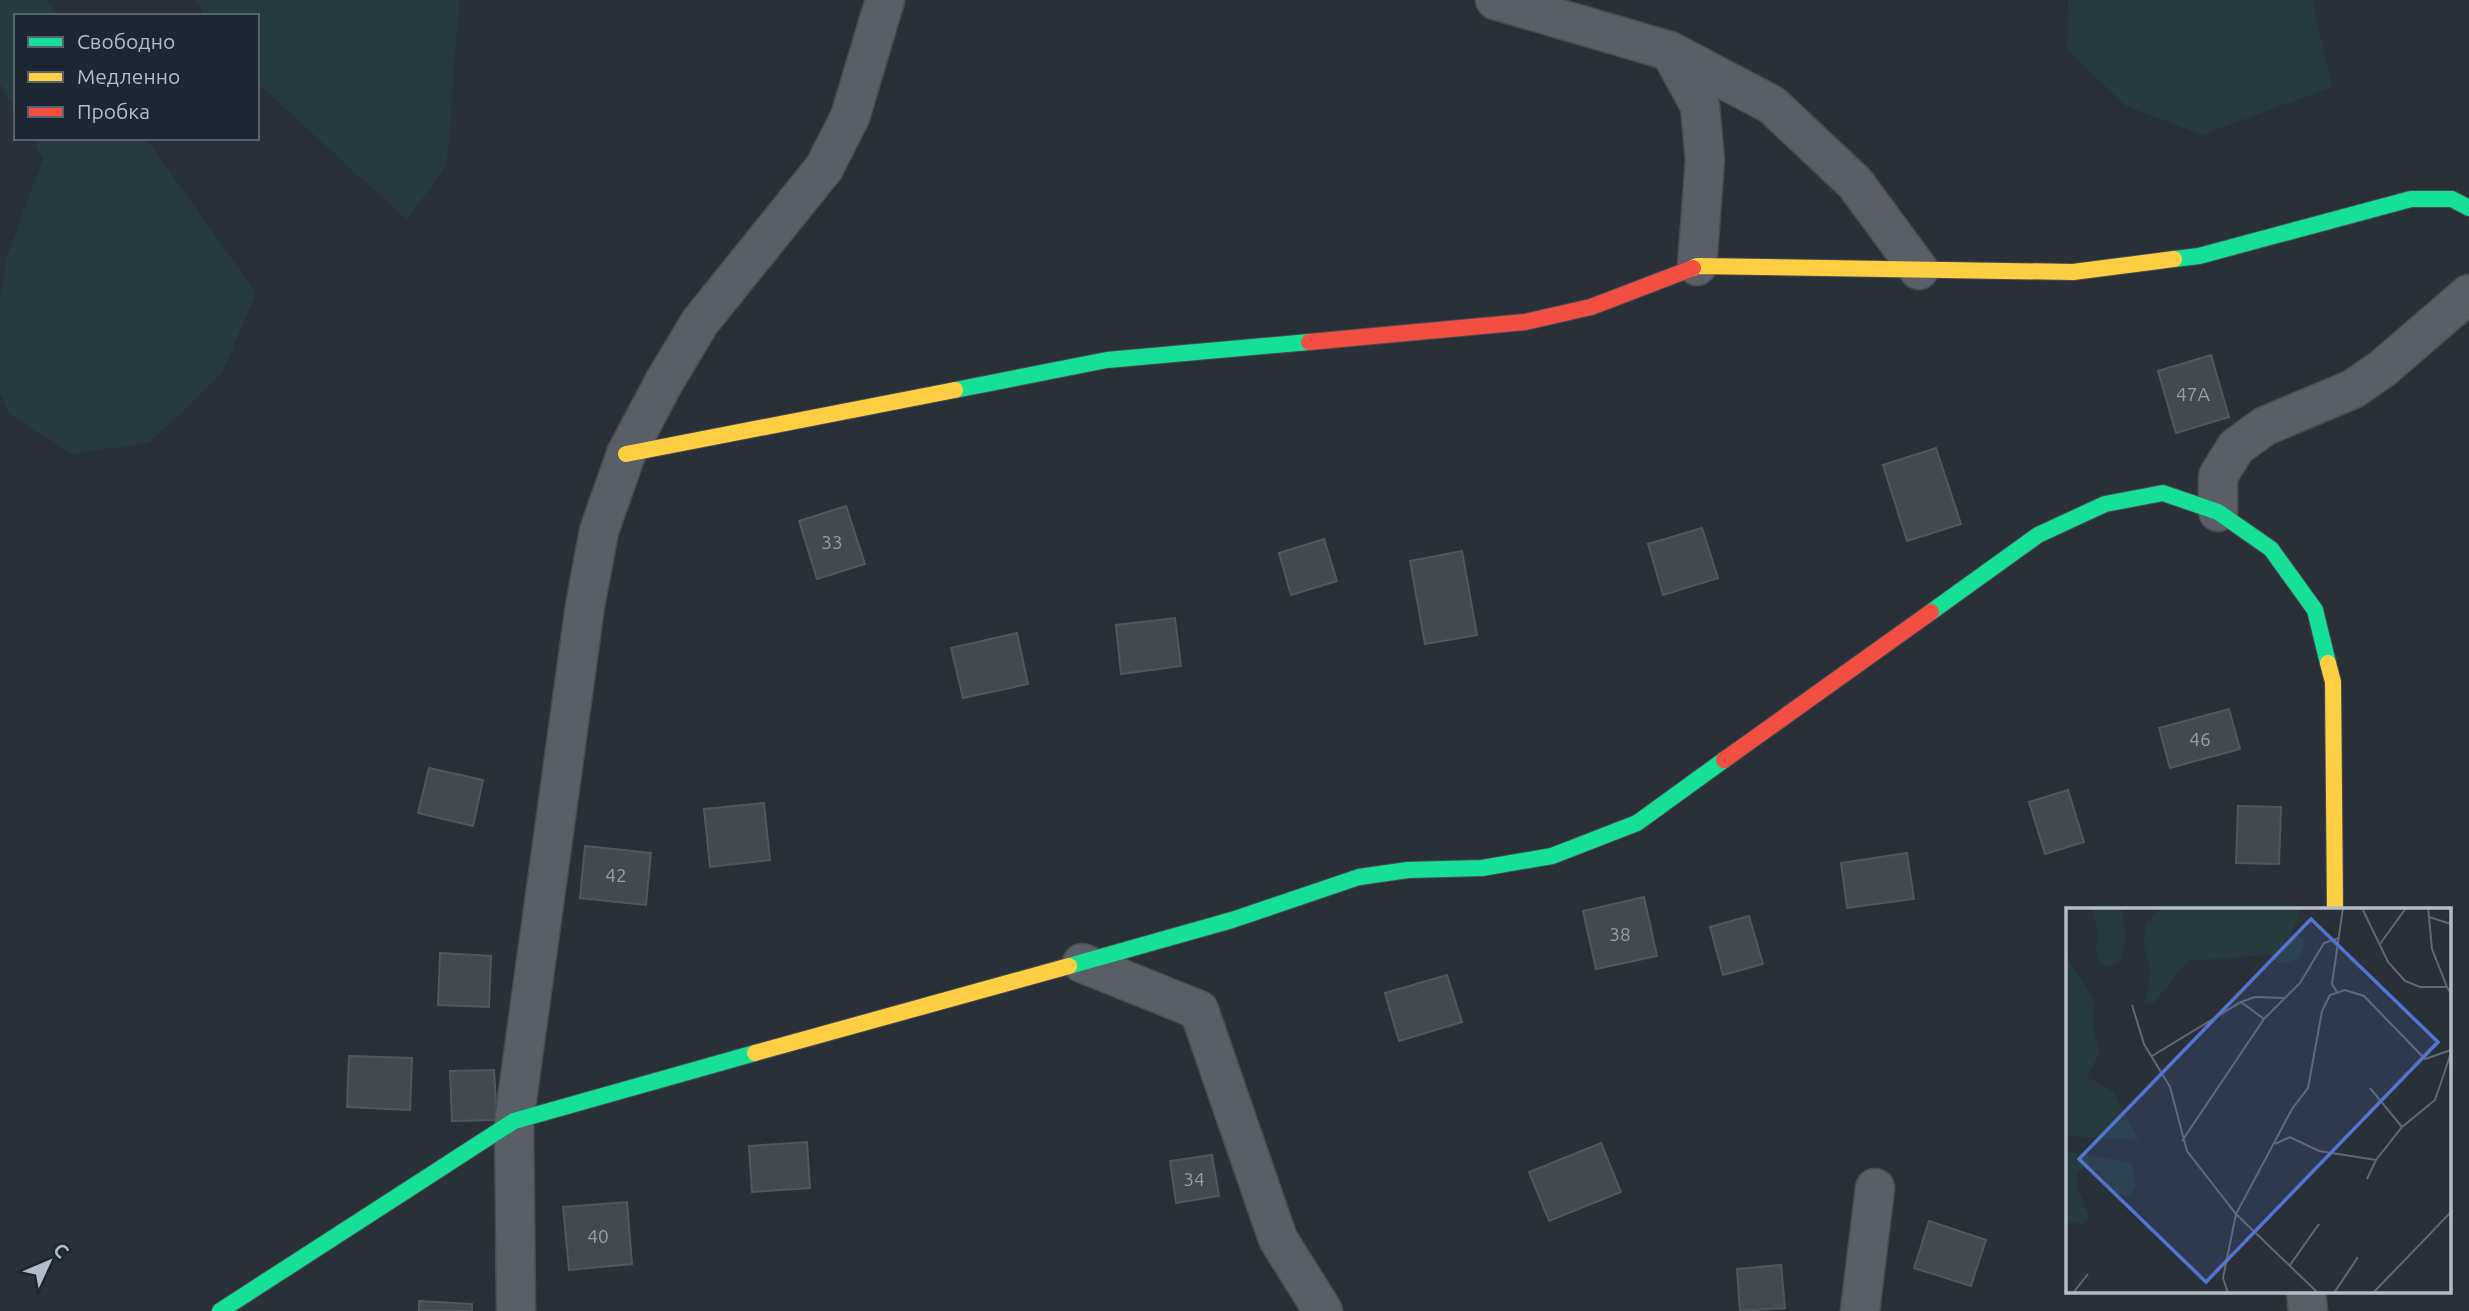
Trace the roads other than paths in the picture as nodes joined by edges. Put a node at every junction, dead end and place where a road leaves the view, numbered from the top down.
1 (885, 0) edge
2 (1496, 0) edge
3 (1670, 51) junction
4 (2469, 208) edge
5 (1698, 266) junction
6 (1919, 270) junction
7 (2469, 294) edge
8 (626, 454) junction
9 (2218, 512) junction
10 (2335, 908) edge
11 (1082, 963) junction
12 (514, 1121) junction
13 (1875, 1188) dead end
14 (220, 1311) edge
15 (516, 1311) edge
16 (1323, 1311) edge
17 (1860, 1311) edge

1 - 8 street
2 - 3 street
3 - 5 street
3 - 6 street
4 - 6 street
5 - 6 street
5 - 8 street
7 - 9 street
8 - 12 street
9 - 10 street
9 - 11 street
11 - 12 street
11 - 16 street
12 - 14 street
12 - 15 street
13 - 17 street

